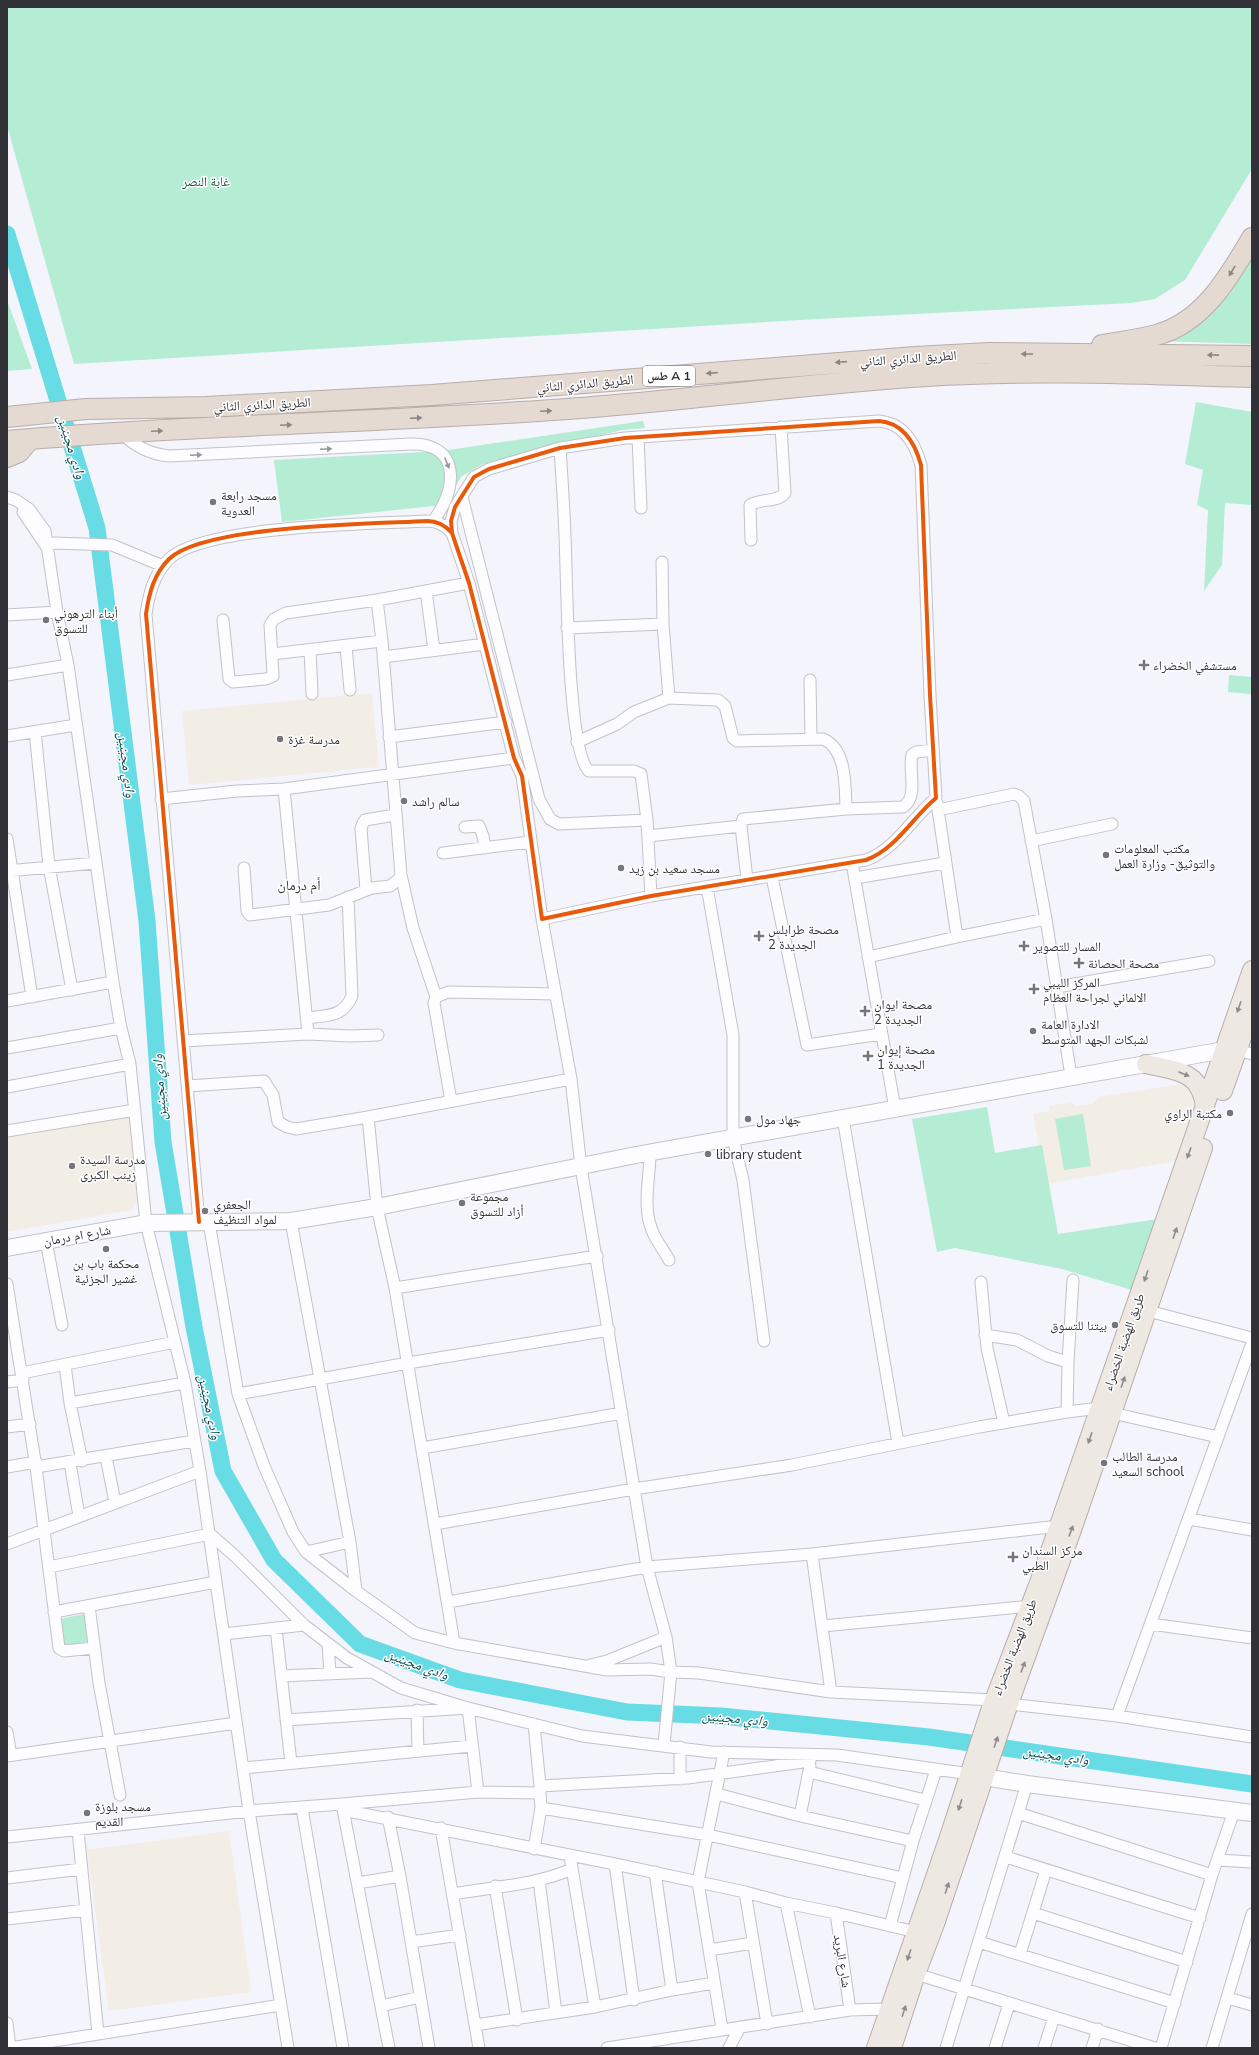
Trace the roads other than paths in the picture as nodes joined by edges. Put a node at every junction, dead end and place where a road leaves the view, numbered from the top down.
1 (1252, 238) edge
2 (1056, 354) junction
3 (1252, 356) edge
4 (1232, 376) junction
5 (1252, 377) edge
6 (1252, 381) edge
7 (7, 417) edge
8 (781, 428) junction
9 (122, 432) junction
10 (638, 437) junction
11 (33, 439) junction
12 (7, 441) edge
13 (560, 448) junction
14 (7, 457) edge
15 (7, 497) edge
16 (462, 497) junction
17 (7, 503) edge
18 (640, 508) dead end
19 (433, 521) junction
20 (452, 533) junction
21 (751, 540) dead end
22 (46, 546) junction
23 (662, 562) dead end
24 (163, 566) junction
25 (469, 583) junction
26 (426, 591) junction
27 (377, 600) junction
28 (57, 612) junction
29 (7, 616) edge
30 (223, 620) dead end
31 (663, 624) junction
32 (568, 628) junction
33 (382, 641) junction
34 (485, 644) junction
35 (346, 646) junction
36 (310, 650) junction
37 (434, 650) junction
38 (272, 654) junction
39 (383, 657) junction
40 (68, 665) junction
41 (7, 675) edge
42 (810, 680) dead end
43 (350, 690) dead end
44 (312, 694) dead end
45 (669, 698) junction
46 (506, 722) junction
47 (76, 725) junction
48 (35, 732) junction
49 (7, 736) edge
50 (389, 737) junction
51 (811, 739) junction
52 (577, 742) junction
53 (933, 750) junction
54 (514, 758) junction
55 (394, 775) junction
56 (284, 789) junction
57 (936, 798) junction
58 (161, 799) junction
59 (846, 809) junction
60 (938, 810) junction
61 (395, 815) junction
62 (647, 820) junction
63 (1112, 824) dead end
64 (741, 826) junction
65 (465, 827) dead end
66 (648, 836) junction
67 (7, 839) edge
68 (1031, 841) junction
69 (530, 842) junction
70 (485, 848) junction
71 (443, 853) dead end
72 (96, 863) junction
73 (852, 863) junction
74 (945, 863) junction
75 (50, 866) junction
76 (244, 868) dead end
77 (9, 870) edge
78 (401, 875) junction
79 (772, 877) junction
80 (855, 878) junction
81 (747, 880) junction
82 (707, 887) junction
83 (366, 890) junction
84 (651, 896) junction
85 (348, 897) junction
86 (297, 910) junction
87 (542, 919) junction
88 (1046, 919) junction
89 (957, 936) junction
90 (868, 957) junction
91 (1209, 961) dead end
92 (1252, 970) edge
93 (113, 982) junction
94 (1057, 987) junction
95 (72, 990) junction
96 (555, 994) junction
97 (32, 997) junction
98 (436, 997) junction
99 (7, 1001) edge
100 (1252, 1009) edge
101 (308, 1018) junction
102 (121, 1028) junction
103 (308, 1034) junction
104 (881, 1034) junction
105 (378, 1035) dead end
106 (183, 1041) junction
107 (7, 1048) edge
108 (1238, 1051) edge
109 (130, 1064) junction
110 (1146, 1064) junction
111 (1071, 1076) junction
112 (571, 1079) junction
113 (187, 1086) junction
114 (7, 1087) edge
115 (451, 1101) junction
116 (1205, 1107) junction
117 (895, 1108) junction
118 (135, 1110) junction
119 (368, 1117) junction
120 (843, 1118) junction
121 (7, 1131) edge
122 (733, 1138) junction
123 (650, 1153) junction
124 (581, 1167) junction
125 (377, 1207) junction
126 (291, 1221) junction
127 (200, 1222) junction
128 (151, 1223) junction
129 (46, 1241) junction
130 (7, 1248) edge
131 (597, 1256) junction
132 (668, 1260) dead end
133 (1073, 1280) dead end
134 (982, 1282) dead end
135 (7, 1284) edge
136 (395, 1288) junction
137 (1148, 1311) junction
138 (62, 1325) dead end
139 (609, 1330) junction
140 (985, 1335) junction
141 (1252, 1338) edge
142 (764, 1341) dead end
143 (175, 1342) junction
144 (1252, 1343) edge
145 (1068, 1362) junction
146 (408, 1363) junction
147 (65, 1365) junction
148 (22, 1377) junction
149 (320, 1378) junction
150 (7, 1382) edge
151 (185, 1383) junction
152 (238, 1394) junction
153 (70, 1403) junction
154 (1106, 1411) junction
155 (1067, 1412) junction
156 (622, 1413) junction
157 (1004, 1423) junction
158 (30, 1424) junction
159 (7, 1427) edge
160 (1218, 1437) junction
161 (194, 1441) junction
162 (898, 1443) junction
163 (422, 1448) junction
164 (106, 1457) junction
165 (82, 1461) junction
166 (70, 1462) junction
167 (36, 1465) junction
168 (7, 1467) edge
169 (200, 1471) junction
170 (634, 1489) junction
171 (115, 1502) junction
172 (79, 1516) junction
173 (1189, 1519) junction
174 (435, 1524) junction
175 (1059, 1526) junction
176 (43, 1530) junction
177 (1252, 1530) edge
178 (210, 1534) junction
179 (350, 1542) junction
180 (7, 1544) edge
181 (306, 1552) junction
182 (812, 1554) junction
183 (49, 1567) junction
184 (647, 1568) junction
185 (216, 1582) junction
186 (1046, 1582) junction
187 (356, 1591) junction
188 (448, 1602) junction
189 (89, 1606) junction
190 (1031, 1606) junction
191 (54, 1612) junction
192 (1151, 1624) junction
193 (304, 1626) junction
194 (823, 1626) junction
195 (276, 1628) junction
196 (224, 1634) junction
197 (666, 1637) junction
198 (1252, 1638) edge
199 (454, 1643) junction
200 (328, 1644) junction
201 (94, 1648) junction
202 (586, 1666) junction
203 (372, 1672) junction
204 (671, 1672) junction
205 (330, 1673) junction
206 (281, 1676) junction
207 (831, 1692) junction
208 (1000, 1707) junction
209 (468, 1708) junction
210 (417, 1710) junction
211 (1117, 1716) junction
212 (286, 1720) junction
213 (236, 1723) junction
214 (534, 1724) junction
215 (7, 1732) edge
216 (1252, 1737) edge
217 (109, 1741) junction
218 (664, 1745) junction
219 (472, 1746) junction
220 (680, 1747) junction
221 (418, 1751) junction
222 (724, 1752) junction
223 (9, 1756) edge
224 (811, 1762) junction
225 (291, 1763) junction
226 (243, 1768) junction
227 (936, 1770) junction
228 (978, 1773) junction
229 (720, 1774) junction
230 (680, 1779) junction
231 (1027, 1784) junction
232 (540, 1790) junction
233 (478, 1792) junction
234 (717, 1794) junction
235 (120, 1795) dead end
236 (925, 1800) junction
237 (343, 1807) junction
238 (302, 1808) junction
239 (541, 1808) junction
240 (249, 1811) junction
241 (1234, 1812) junction
242 (1018, 1813) junction
243 (1252, 1813) edge
244 (800, 1816) junction
245 (388, 1817) junction
246 (441, 1828) junction
247 (78, 1830) junction
248 (708, 1835) junction
249 (7, 1836) edge
250 (913, 1841) junction
251 (534, 1849) junction
252 (570, 1856) junction
253 (1006, 1857) junction
254 (1217, 1860) junction
255 (1252, 1862) edge
256 (615, 1864) junction
257 (81, 1868) junction
258 (572, 1869) junction
259 (1046, 1870) junction
260 (655, 1872) junction
261 (1212, 1875) junction
262 (400, 1876) junction
263 (7, 1878) edge
264 (903, 1878) junction
265 (539, 1880) junction
266 (698, 1882) junction
267 (358, 1883) junction
268 (495, 1886) junction
269 (744, 1892) junction
270 (453, 1894) junction
271 (786, 1903) junction
272 (86, 1910) junction
273 (836, 1913) junction
274 (1033, 1913) junction
275 (1252, 1914) edge
276 (1200, 1918) junction
277 (7, 1920) edge
278 (890, 1926) junction
279 (916, 1932) junction
280 (460, 1935) junction
281 (411, 1942) junction
282 (979, 1942) junction
283 (753, 1943) junction
284 (709, 1950) junction
285 (1020, 1954) junction
286 (1187, 1962) junction
287 (916, 1974) junction
288 (714, 1983) junction
289 (672, 1990) junction
290 (965, 1990) junction
291 (420, 1997) junction
292 (1228, 1998) junction
293 (634, 2000) junction
294 (1175, 2003) junction
295 (1009, 2004) junction
296 (281, 2005) junction
297 (1252, 2005) edge
298 (382, 2006) junction
299 (595, 2007) junction
300 (889, 2009) junction
301 (850, 2010) junction
302 (556, 2013) junction
303 (810, 2017) junction
304 (1054, 2017) junction
305 (517, 2020) junction
306 (7, 2023) edge
307 (767, 2024) junction
308 (475, 2026) junction
309 (740, 2027) junction
310 (722, 2029) junction
311 (1098, 2029) junction
312 (98, 2034) junction
313 (1140, 2046) edge
314 (10, 2048) edge
315 (288, 2048) edge
316 (343, 2048) edge
317 (390, 2048) edge
318 (429, 2048) edge
319 (479, 2048) edge
320 (607, 2048) edge
321 (728, 2048) edge
322 (876, 2048) edge
323 (892, 2048) edge
324 (946, 2048) edge
325 (995, 2048) edge
326 (1044, 2048) edge
327 (1092, 2048) edge
328 (1155, 2048) edge
329 (1161, 2048) edge
330 (1212, 2048) edge

1 -> 2 highway
3 -> 2 highway, الطريق الدائري الثاني / طس A 1
2 -> 7 highway, الطريق الدائري الثاني / طس A 1
4 - 5 highway, الطريق الدائري الثاني / طس A 1
4 - 6 highway
9 -> 4 highway, الطريق الدائري الثاني / طس A 1
8 - 10 street
8 - 21 street
8 - 53 street
9 - 11 highway, الطريق الدائري الثاني / طس A 1
9 -> 19 street
10 - 13 street
10 - 18 street
11 - 12 highway
11 - 14 highway
13 - 16 street
13 - 32 street
15 - 22 street
16 - 20 street
16 - 62 street
17 - 22 street
19 - 20 street
19 - 24 street
20 - 25 street
22 - 24 street
22 - 28 street
23 - 31 street
24 - 58 street
25 - 26 street
25 - 34 street
26 - 27 street
26 - 37 street
27 - 33 street
27 - 38 street
28 - 29 street
28 - 40 street
30 - 38 street
31 - 32 street
31 - 45 street
32 - 52 street
33 - 35 street
33 - 39 street
34 - 37 street
34 - 46 street
35 - 36 street
35 - 43 street
36 - 38 street
36 - 44 street
37 - 39 street
39 - 50 street
40 - 41 street
40 - 47 street
42 - 51 street
45 - 51 street
45 - 52 street
46 - 50 street
46 - 54 street
47 - 48 street
47 - 72 street
48 - 49 street
48 - 75 street
50 - 55 street
51 - 59 street
52 - 62 street
53 - 57 street
53 - 59 street
54 - 55 street
54 - 69 street
55 - 56 street
55 - 61 street
56 - 58 street
56 - 86 street
57 - 60 street
57 - 73 street
58 - 106 street
59 - 64 street
60 - 68 street
60 - 74 street
61 - 78 street
61 - 83 street
62 - 66 street
63 - 68 street
64 - 66 street
64 - 81 street
65 - 70 street
66 - 84 street
67 - 77 street
68 - 88 street
69 - 70 street
69 - 87 street
70 - 71 street
72 - 75 street
72 - 93 street
73 - 79 street
73 - 80 street
74 - 80 street
74 - 89 street
75 - 77 street
75 - 95 street
76 - 86 street
77 - 97 street
78 - 83 street
78 - 98 street
79 - 81 street
79 - 104 street
80 - 90 street
81 - 82 street
82 - 84 street
82 - 122 street
83 - 85 street
84 - 87 street
85 - 86 street
85 - 101 street
86 - 101 street
87 - 96 street
88 - 89 street
88 - 94 street
89 - 90 street
90 - 104 street
91 - 94 street
92 -> 108 main road, طريق الهضبة الخضراء
93 - 95 street
93 - 102 street
94 - 111 street
95 - 97 street
96 - 98 street
96 - 112 street
97 - 99 street
98 - 115 street
100 - 108 main road, طريق الهضبة الخضراء
101 - 103 street
102 - 107 street
102 - 109 street
103 - 105 street
103 - 106 street
104 - 117 street
106 - 113 street
108 - 110 street, شارع ام درمان
108 - 116 main road, طريق الهضبة الخضراء
137 -> 108 main road, طريق الهضبة الخضراء
109 - 114 street
109 - 118 street
110 - 111 street, شارع ام درمان
110 -> 116 main road
111 - 117 street, شارع ام درمان
112 - 115 street
112 - 124 street
113 - 119 street
113 - 127 street
115 - 119 street
116 -> 154 main road, طريق الهضبة الخضراء
117 - 120 street, شارع ام درمان
118 - 121 street
118 - 128 street
119 - 125 street
120 - 122 street, شارع ام درمان
120 - 162 street
122 - 123 street, شارع ام درمان
122 - 142 street
123 - 124 street, شارع ام درمان
123 - 132 street
124 - 125 street, شارع ام درمان
124 - 131 street
125 - 126 street, شارع ام درمان
125 - 136 street
126 - 127 street, شارع ام درمان
126 - 149 street
127 - 128 street, شارع ام درمان
127 - 152 street
128 - 129 street, شارع ام درمان
128 - 143 street
129 - 130 street, شارع ام درمان
129 - 138 street
131 - 136 street
131 - 139 street
133 - 145 street
134 - 140 street
135 - 148 street
136 - 146 street
137 - 141 street
154 -> 137 main road, طريق الهضبة الخضراء
139 - 146 street
139 - 156 street
140 - 145 street
140 - 157 street
143 - 147 street
143 - 151 street
144 - 160 street
145 - 155 street
146 - 149 street
146 - 163 street
147 - 148 street
147 - 153 street
148 - 150 street
148 - 158 street
149 - 152 street
149 - 179 street
151 - 153 street
151 - 161 street
152 - 181 street
153 - 165 street
154 - 155 street
154 - 160 street
154 -> 175 main road, طريق الهضبة الخضراء
186 -> 154 main road, طريق الهضبة الخضراء
155 - 157 street
156 - 163 street
156 - 170 street
157 - 162 street
158 - 159 street
158 - 167 street
160 - 173 street
161 - 164 street
161 - 169 street
162 - 170 street
163 - 174 street
164 - 165 street
164 - 171 street
165 - 166 street
166 - 167 street
166 - 172 street
167 - 168 street
167 - 176 street
169 - 171 street
169 - 178 street
170 - 174 street
170 - 184 street
171 - 172 street
172 - 176 street
173 - 177 street
173 - 192 street
174 - 188 street
175 - 182 street
175 - 186 main road, طريق الهضبة الخضراء
176 - 180 street
176 - 183 street
178 - 183 street
178 - 185 street
178 - 193 street
179 - 181 street
179 - 187 street
181 - 187 street
182 - 184 street
182 - 194 street
183 - 191 street
184 - 188 street
184 - 197 street
185 - 189 street
185 - 196 street
186 - 190 main road, طريق الهضبة الخضراء
208 -> 186 main road, طريق الهضبة الخضراء
187 - 199 street
188 - 199 street
189 - 191 street
189 - 201 street
190 - 194 street
190 - 208 main road, طريق الهضبة الخضراء
191 - 201 street
192 - 198 street
192 - 211 street
193 - 195 street
193 - 200 street
194 - 207 street
195 - 196 street
195 - 206 street
196 - 213 street
197 - 202 street
197 - 204 street
199 - 202 street
200 - 203 street
200 - 205 street
201 - 217 street
202 - 204 street
203 - 205 street
203 - 209 street
204 - 207 street
204 - 218 street
205 - 206 street
206 - 212 street
207 - 208 street
208 - 211 street
208 - 228 main road
209 - 210 street
209 - 214 street
209 - 219 street
210 - 212 street
210 - 221 street
211 - 216 street
212 - 225 street
213 - 217 street
213 - 226 street
214 - 218 street
214 - 232 street
215 - 223 street
217 - 223 street
217 - 235 street
218 - 220 street
219 - 221 street
219 - 233 street
220 - 222 street
220 - 230 street
221 - 225 street
222 - 224 street
222 - 229 street
224 - 227 street
224 - 229 street
224 - 236 street
224 - 244 street
225 - 226 street
226 - 240 street
227 - 228 street
227 - 236 street
228 - 231 street
228 -> 279 main road
287 -> 228 main road
229 - 230 street
229 - 234 street
230 - 232 street
231 - 241 street
231 - 242 street
232 - 233 street
232 - 239 street
233 - 237 street
234 - 244 street
234 - 248 street
236 - 250 street
237 - 238 street
237 - 245 street
237 - 267 street
238 - 240 street
238 - 316 street
239 - 248 street
239 - 251 street
240 - 247 street
240 - 296 street
241 - 243 street
241 - 254 street
242 - 253 street
242 - 261 street
244 - 250 street
245 - 246 street
245 - 262 street
246 - 251 street
246 - 270 street
247 - 249 street
247 - 257 street
248 - 264 street
248 - 266 street
250 - 264 street
251 - 252 street
252 - 256 street
252 - 258 street
253 - 259 street
253 - 282 street
254 - 255 street
254 - 261 street
256 - 260 street
256 - 293 street
257 - 263 street
257 - 272 street
258 - 265 street
258 - 299 street
259 - 274 street
259 - 276 street
260 - 266 street
260 - 289 street
261 - 276 street
262 - 267 street
262 - 281 street
264 - 278 street
265 - 268 street
265 - 302 street
266 - 269 street
266 - 284 street
267 - 298 street
268 - 270 street
268 - 305 street
269 - 271 street
269 - 283 street
270 - 280 street
271 - 273 street
271 - 303 street
272 - 277 street
272 - 312 street
273 - 278 street
273 - 301 street, شارع البريد
274 - 285 street
274 - 286 street
275 - 292 street
276 - 286 street
278 - 279 street
279 -> 300 main road
280 - 281 street
280 - 308 street
281 - 291 street
282 - 285 street
282 - 290 street
283 - 284 street
283 - 307 street
284 - 288 street
285 - 294 street
286 - 294 street
287 - 290 street
323 -> 287 main road
288 - 289 street
288 - 310 street
289 - 293 street
290 - 295 street
290 - 324 street
291 - 298 street
291 - 318 street
292 - 297 street
292 - 330 street
293 - 299 street
294 - 329 street
295 - 304 street
295 - 325 street
296 - 312 street
296 - 315 street
298 - 317 street
299 - 302 street
300 - 301 street
300 - 322 main road
301 - 303 street
302 - 305 street
303 - 307 street
304 - 311 street
304 - 326 street
305 - 308 street
306 - 314 street
307 - 309 street
308 - 319 street
309 - 310 street
309 - 321 street
310 - 320 street
311 - 313 street
311 - 327 street
312 - 314 street
313 - 328 street

